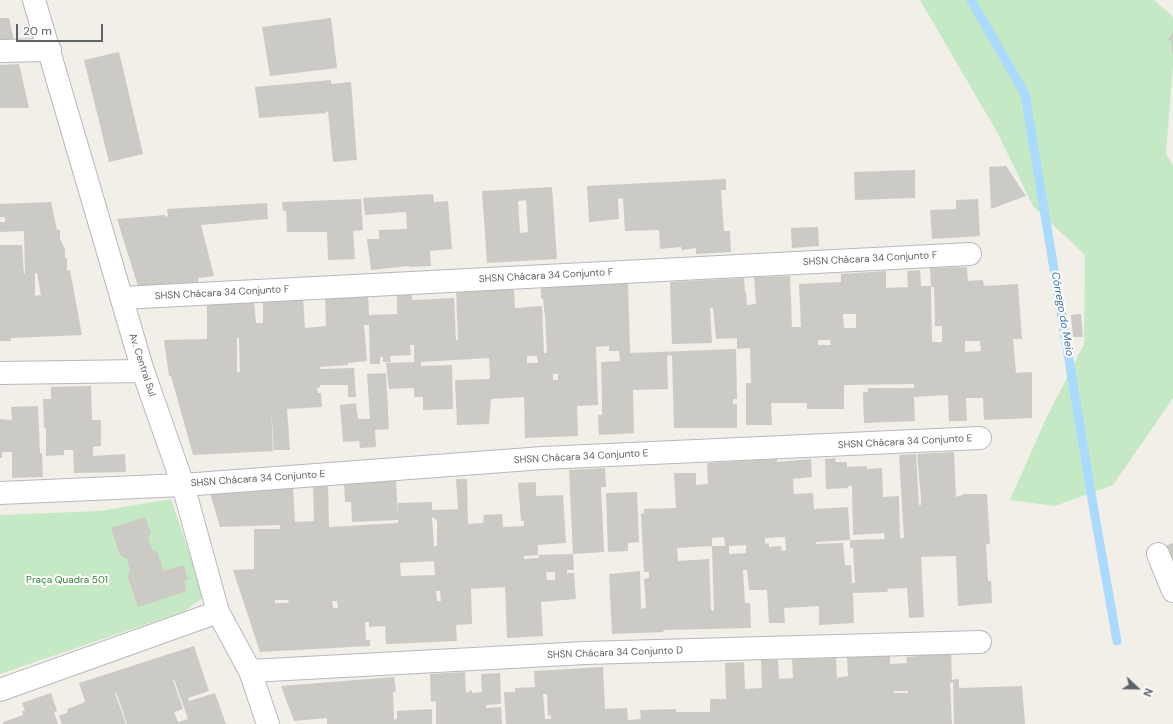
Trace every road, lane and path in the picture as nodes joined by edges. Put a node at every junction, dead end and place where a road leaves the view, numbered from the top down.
1 (34, 0) edge
2 (50, 50) junction
3 (0, 52) edge
4 (970, 254) dead end
5 (122, 298) junction
6 (143, 371) junction
7 (0, 373) edge
8 (980, 438) dead end
9 (183, 485) junction
10 (0, 494) edge
11 (1158, 554) dead end
12 (1173, 591) edge
13 (218, 612) junction
14 (980, 642) dead end
15 (250, 671) junction
16 (0, 690) edge
17 (268, 724) edge

1 - 2 street, Av. Central Sul
2 - 3 street
2 - 5 street, Av. Central Sul
4 - 5 street, SHSN Chácara 34 Conjunto F
5 - 6 street, Av. Central Sul
6 - 7 street
6 - 9 street, Av. Central Sul
8 - 9 street, SHSN Chácara 34 Conjunto E
9 - 10 street, SHSN Chácara 34 Conjunto E
9 - 13 street, Av. Central Sul
11 - 12 street
13 - 15 street, Av. Central Sul
13 - 16 street
14 - 15 street, SHSN Chácara 34 Conjunto D
15 - 17 street, Av. Central Sul

